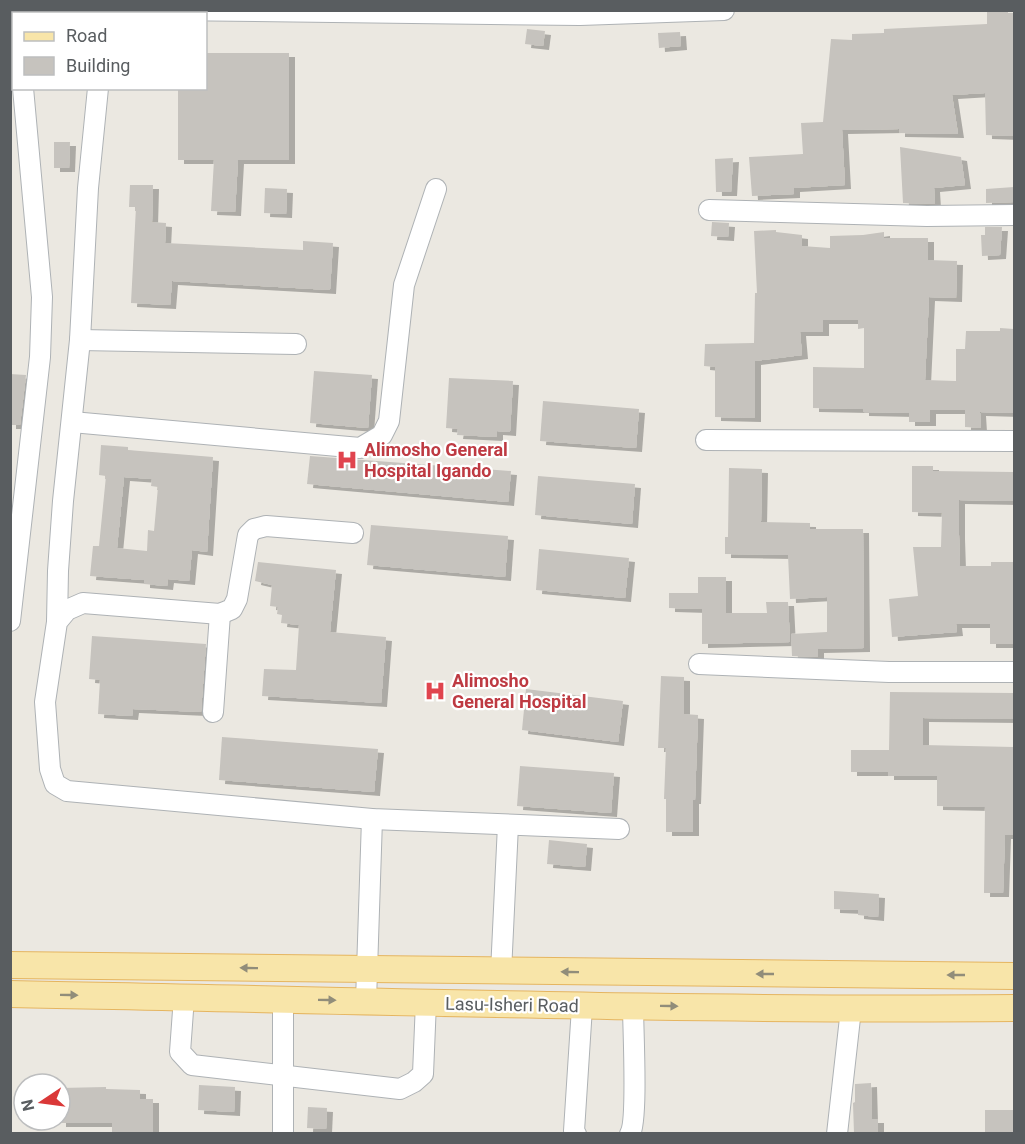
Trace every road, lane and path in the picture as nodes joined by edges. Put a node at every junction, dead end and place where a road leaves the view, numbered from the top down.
1 (165, 10) edge
2 (724, 10) edge
3 (23, 90) edge
4 (98, 90) edge
5 (436, 189) dead end
6 (709, 210) dead end
7 (1014, 214) edge
8 (80, 340) junction
9 (296, 344) dead end
10 (72, 422) junction
11 (706, 440) dead end
12 (1014, 441) edge
13 (352, 533) dead end
14 (220, 614) junction
15 (10, 621) edge
16 (57, 622) junction
17 (699, 664) dead end
18 (1014, 672) edge
19 (213, 712) dead end
20 (372, 819) junction
21 (508, 825) junction
22 (619, 829) dead end
23 (10, 966) edge
24 (367, 970) junction
25 (501, 972) junction
26 (1014, 976) edge
27 (10, 994) edge
28 (184, 998) junction
29 (283, 999) junction
30 (366, 1001) junction
31 (426, 1002) junction
32 (582, 1006) junction
33 (633, 1006) junction
34 (1014, 1008) edge
35 (851, 1010) junction
36 (282, 1074) junction
37 (283, 1134) edge
38 (576, 1134) edge
39 (630, 1134) edge
40 (837, 1134) edge

1 - 2 street
3 - 15 street
4 - 8 street
5 - 10 street
6 - 7 street
8 - 9 street
8 - 10 street
10 - 16 street
11 - 12 street
13 - 14 street
14 - 16 street
14 - 19 street
16 - 20 street
17 - 18 street
20 - 21 street
20 - 24 street
21 - 22 street
21 - 25 street
24 -> 23 main road, Lasu-Isheri Road
24 - 25 main road, Lasu-Isheri Road
24 - 30 street
26 -> 25 main road, Lasu-Isheri Road
27 -> 28 main road, Lasu-Isheri Road
28 - 29 main road, Lasu-Isheri Road
28 - 36 street
29 -> 30 main road, Lasu-Isheri Road
29 - 36 street
30 - 31 main road, Lasu-Isheri Road
31 - 32 main road, Lasu-Isheri Road
31 - 36 street
32 - 33 main road, Lasu-Isheri Road
32 - 38 street
33 -> 35 main road, Lasu-Isheri Road
33 - 39 street
34 - 35 main road, Lasu-Isheri Road
35 - 40 street
36 - 37 street

